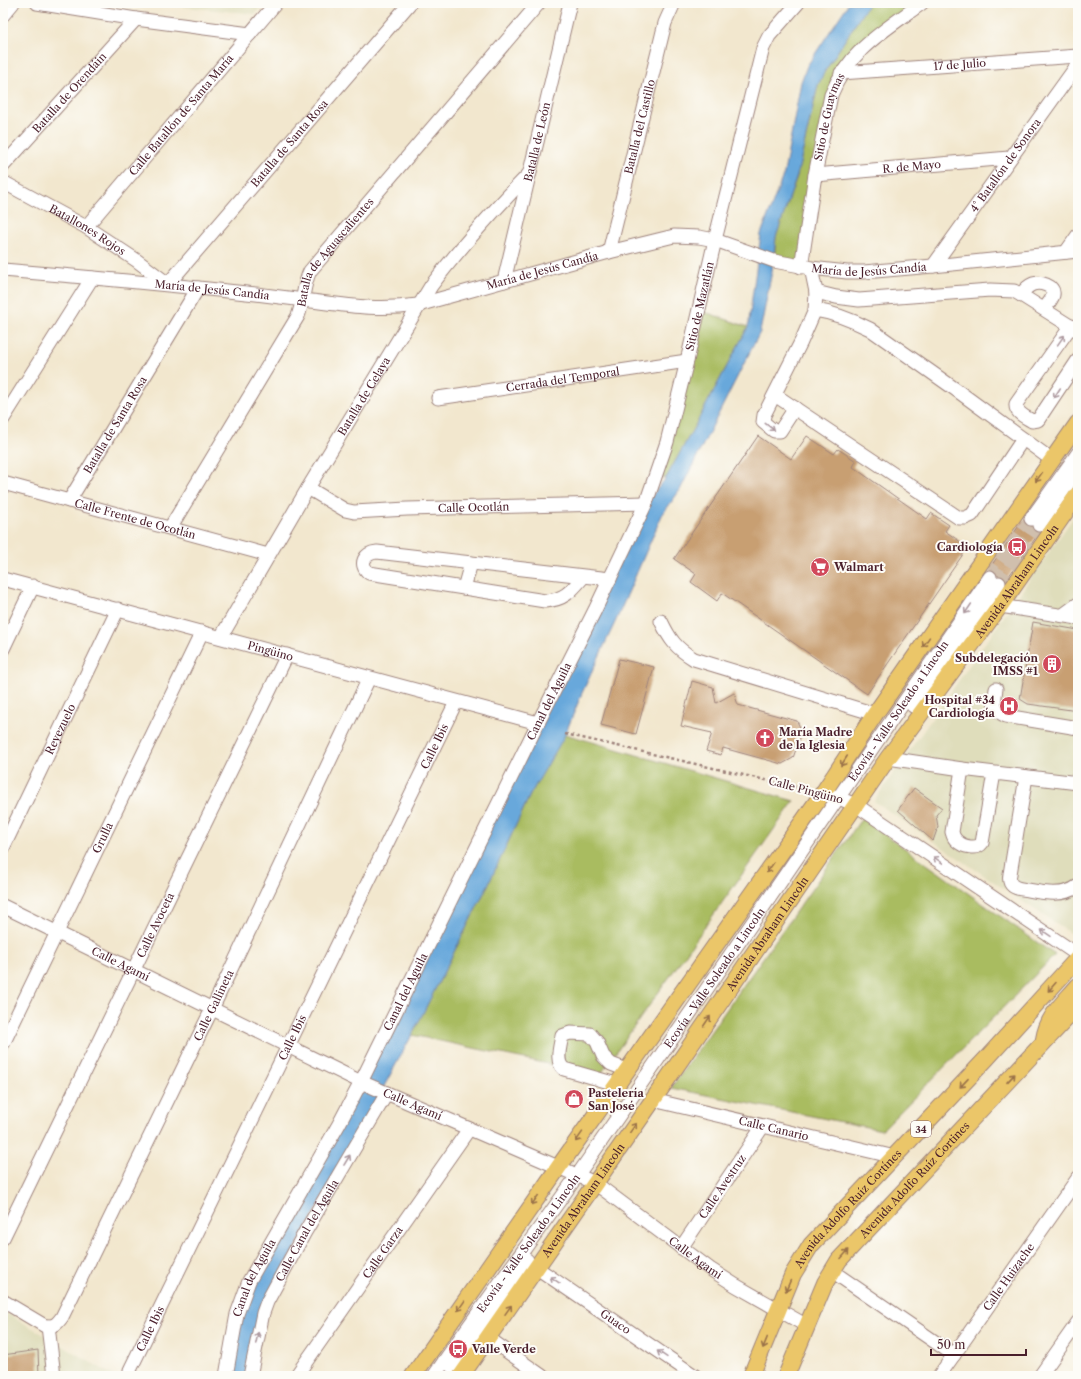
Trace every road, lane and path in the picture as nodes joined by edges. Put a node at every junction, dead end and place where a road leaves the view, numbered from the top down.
1 (13, 3) edge
2 (37, 3) edge
3 (276, 3) edge
4 (410, 3) edge
5 (539, 3) edge
6 (570, 3) edge
7 (674, 3) edge
8 (798, 3) edge
9 (922, 3) edge
10 (54, 5) edge
11 (3, 15) edge
12 (136, 19) junction
13 (250, 34) junction
14 (1078, 56) edge
15 (1078, 64) edge
16 (841, 73) junction
17 (1009, 158) junction
18 (3, 166) edge
19 (530, 173) junction
20 (815, 175) junction
21 (3, 182) edge
22 (86, 227) junction
23 (1078, 235) edge
24 (714, 240) junction
25 (1072, 251) edge
26 (609, 252) junction
27 (933, 266) junction
28 (806, 267) junction
29 (3, 270) edge
30 (92, 278) junction
31 (504, 282) junction
32 (168, 284) junction
33 (198, 288) junction
34 (816, 292) junction
35 (1021, 294) junction
36 (304, 300) junction
37 (418, 305) junction
38 (1044, 309) junction
39 (815, 310) junction
40 (1074, 328) edge
41 (1078, 360) edge
42 (687, 361) junction
43 (775, 395) junction
44 (438, 398) dead end
45 (795, 408) junction
46 (3, 419) edge
47 (1078, 423) edge
48 (1023, 439) junction
49 (1078, 453) edge
50 (1052, 460) junction
51 (1078, 469) edge
52 (3, 483) edge
53 (308, 488) junction
54 (1078, 494) edge
55 (69, 501) junction
56 (646, 503) junction
57 (170, 528) junction
58 (268, 555) junction
59 (471, 563) junction
60 (584, 576) junction
61 (3, 579) edge
62 (610, 579) junction
63 (995, 580) tunnel mouth
64 (33, 586) junction
65 (464, 588) junction
66 (1078, 604) edge
67 (1000, 606) junction
68 (118, 609) junction
69 (595, 610) joint
70 (1063, 615) junction
71 (1078, 618) edge
72 (661, 621) dead end
73 (202, 632) junction
74 (221, 637) junction
75 (3, 649) edge
76 (287, 655) junction
77 (369, 678) junction
78 (996, 689) dead end
79 (456, 702) junction
80 (875, 714) junction
81 (538, 723) junction
82 (1078, 728) edge
83 (565, 734) dead end
84 (888, 758) junction
85 (962, 770) junction
86 (994, 773) junction
87 (1026, 777) junction
88 (1078, 783) edge
89 (823, 793) junction
90 (847, 801) junction
91 (3, 848) edge
92 (1078, 886) edge
93 (3, 906) edge
94 (56, 933) junction
95 (1078, 956) edge
96 (134, 970) junction
97 (1078, 986) edge
98 (1078, 1006) edge
99 (212, 1009) junction
100 (1043, 1043) junction
101 (3, 1044) edge
102 (289, 1046) junction
103 (627, 1070) junction
104 (364, 1083) junction
105 (616, 1084) junction
106 (384, 1092) junction
107 (653, 1100) junction
108 (763, 1126) junction
109 (469, 1129) junction
110 (895, 1157) junction
111 (558, 1168) junction
112 (1078, 1178) edge
113 (585, 1179) junction
114 (3, 1238) edge
115 (681, 1248) junction
116 (537, 1268) junction
117 (832, 1271) junction
118 (3, 1301) edge
119 (778, 1310) junction
120 (1078, 1322) edge
121 (807, 1326) junction
122 (50, 1327) junction
123 (488, 1338) junction
124 (954, 1355) junction
125 (130, 1375) edge
126 (54, 1376) edge
127 (226, 1376) edge
128 (250, 1376) edge
129 (296, 1376) edge
130 (413, 1376) edge
131 (434, 1376) edge
132 (444, 1376) edge
133 (461, 1376) edge
134 (542, 1376) edge
135 (695, 1376) edge
136 (751, 1376) edge
137 (786, 1376) edge
138 (939, 1376) edge
139 (1040, 1376) edge

1 - 11 street
2 - 10 street
3 - 13 street, Calle Batallón de Santa María
4 - 32 street, Batalla de Santa Rosa
5 - 36 street, Batalla de Aguascalientes
6 - 19 street, Batalla de León
7 - 26 street, Batalla del Castillo
8 - 24 street, Sitio de Mazatlán
9 - 16 street, Sitio de Guaymas
10 - 12 street
12 - 13 street
12 - 18 street, Batalla de Orendáin
13 - 22 street, Calle Batallón de Santa María
14 - 16 street, 17 de Julio
15 - 17 street, 4° Batallón de Sonora
16 - 20 street, Sitio de Guaymas
17 - 20 street, R. de Mayo
17 - 27 street, 4° Batallón de Sonora
19 - 31 street, Batalla de León
19 - 37 street, Batalla de Celaya
20 - 28 street, Sitio de Guaymas
21 - 22 street, Batallones Rojos
22 - 32 street, Batallones Rojos
23 - 25 street
24 - 26 street, María de Jesús Candía
24 - 28 street, María de Jesús Candía
24 - 42 street, Sitio de Mazatlán
25 - 27 street, María de Jesús Candía
26 - 31 street, María de Jesús Candía
27 - 28 street, María de Jesús Candía
28 - 34 street
29 - 30 street, María de Jesús Candía
30 - 32 street, María de Jesús Candía
30 - 46 street
31 - 37 street, María de Jesús Candía
32 - 33 street, María de Jesús Candía
33 - 36 street, María de Jesús Candía
33 - 55 street, Batalla de Santa Rosa
34 - 35 street
34 - 39 street
35 - 38 street
35 - 38 street
36 - 37 street, María de Jesús Candía
36 - 57 street, Batalla de Aguascalientes
37 - 53 street, Batalla de Celaya
38 - 40 street
39 - 43 street
39 - 48 street
41 -> 40 street
42 - 44 street, Cerrada del Temporal
42 - 56 street, Sitio de Mazatlán
43 - 45 street
43 -> 45 street
45 - 48 street
47 - 50 main road
48 - 50 street
49 - 51 street
50 -> 80 main road
52 - 55 street, Calle Frente de Ocotlán
53 - 56 street, Calle Ocotlán
53 - 58 street, Batalla de Celaya
54 - 67 main road, Avenida Abraham Lincoln
55 - 57 street, Calle Frente de Ocotlán
56 - 62 street, Sitio de Mazatlán
57 - 58 street, Calle Frente de Ocotlán
58 - 74 street, Batalla de Celaya
59 - 60 street
59 - 65 street
59 - 65 street
60 - 62 street
60 - 65 street
61 - 64 street, Pingüino
62 - 69 street, Sitio de Mazatlán
63 - 90 street
64 - 68 street, Pingüino
64 - 75 street
66 - 70 street
67 - 70 street
67 - 84 main road, Avenida Abraham Lincoln
68 - 73 street, Pingüino
68 - 91 street, Reyezuelo
69 - 81 street, Canal del Aguila
70 - 71 street
72 - 80 street
73 - 74 street, Pingüino
73 - 94 street, Grulla
74 - 76 street, Pingüino
76 - 77 street, Pingüino
76 - 96 street, Calle Avoceta
77 - 79 street, Pingüino
77 - 99 street, Calle Gallineta
78 - 82 street
79 - 81 street, Pingüino
79 - 102 street, Calle Ibis
80 -> 89 main road
81 - 104 street, Canal del Aguila
83 - 89 path, Calle Pingüino
84 - 85 street
84 - 90 main road, Avenida Abraham Lincoln
85 - 86 street
85 - 86 street
86 - 87 street
87 - 88 street
87 - 92 street
89 - 90 street, Calle Pingüino
89 -> 103 main road
95 -> 90 street, Calle Pingüino
107 -> 90 main road, Avenida Abraham Lincoln
90 - 113 street
93 - 94 street, Calle Agamí
94 - 96 street, Calle Agamí
94 - 101 street, Grulla
95 -> 110 main road, Avenida Adolfo Ruíz Cortínes / 34
96 - 99 street, Calle Agamí
96 - 114 street, Calle Avoceta
97 - 100 main road
98 - 100 main road, Avenida Adolfo Ruíz Cortines
99 - 102 street, Calle Agamí
99 - 122 street, Calle Gallineta
117 -> 100 main road, Avenida Adolfo Ruíz Cortines
102 - 104 street, Calle Agamí
102 - 125 street, Calle Ibis
103 - 105 main road
103 - 105 street
104 - 106 street, Calle Agamí
104 - 127 street, Canal del Aguila
105 -> 111 main road
106 - 109 street, Calle Agamí
128 -> 106 street, Calle Canal del Águila
107 - 108 street, Calle Canario
113 -> 107 main road, Avenida Abraham Lincoln
108 - 110 street, Calle Canario
108 - 115 street, Calle Avestruz
109 - 111 street, Calle Agamí
109 - 129 street, Calle Garza
110 -> 119 main road, Avenida Adolfo Ruíz Cortínes / 34
111 - 113 street, Calle Agamí
111 -> 130 main road
112 - 124 street, Calle Huizache
113 - 115 street, Calle Agamí
113 - 116 main road, Avenida Abraham Lincoln
113 - 131 street, Ecovía - Valle Soleado a Lincoln
113 - 132 street
115 - 119 street, Calle Agamí
123 -> 116 main road, Avenida Abraham Lincoln
135 -> 116 street, Guaco
117 - 121 main road, Avenida Adolfo Ruíz Cortines
117 - 124 street
118 - 122 street
119 - 121 street, Calle Agamí
119 -> 136 main road, 34
120 - 139 street
121 - 137 main road, Avenida Adolfo Ruíz Cortines
122 - 126 street
123 - 133 main road, Avenida Abraham Lincoln
123 - 134 street
124 - 138 street, Calle Huizache

